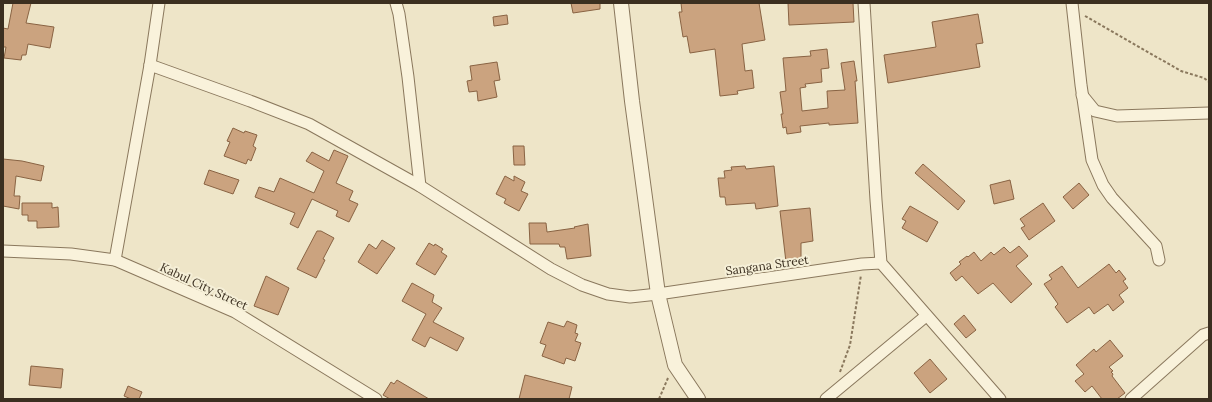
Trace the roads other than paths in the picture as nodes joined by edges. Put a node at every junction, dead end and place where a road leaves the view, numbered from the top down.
1 (159, 3) edge
2 (396, 3) edge
3 (621, 3) edge
4 (864, 3) edge
5 (1072, 6) edge
6 (150, 65) junction
7 (1082, 95) junction
8 (1209, 113) edge
9 (420, 186) junction
10 (3, 251) edge
11 (115, 260) junction
12 (1159, 260) dead end
13 (881, 263) junction
14 (658, 294) junction
15 (926, 316) junction
16 (1209, 333) edge
17 (363, 396) edge
18 (376, 399) edge
19 (698, 399) edge
20 (826, 399) edge
21 (1000, 399) edge
22 (1131, 399) edge

1 - 6 street
2 - 9 street
3 - 14 street
4 - 13 street
5 - 7 street
6 - 9 street, Sangana Street
6 - 11 street
7 - 8 street
7 - 12 street
9 - 14 street, Sangana Street
10 - 11 street, Kabul City Street
11 - 17 street, Kabul City Street
13 - 14 street, Sangana Street
13 - 15 street
14 - 19 street
15 - 20 street
15 - 21 street
16 - 22 street
17 - 18 street, Kabul City Street

